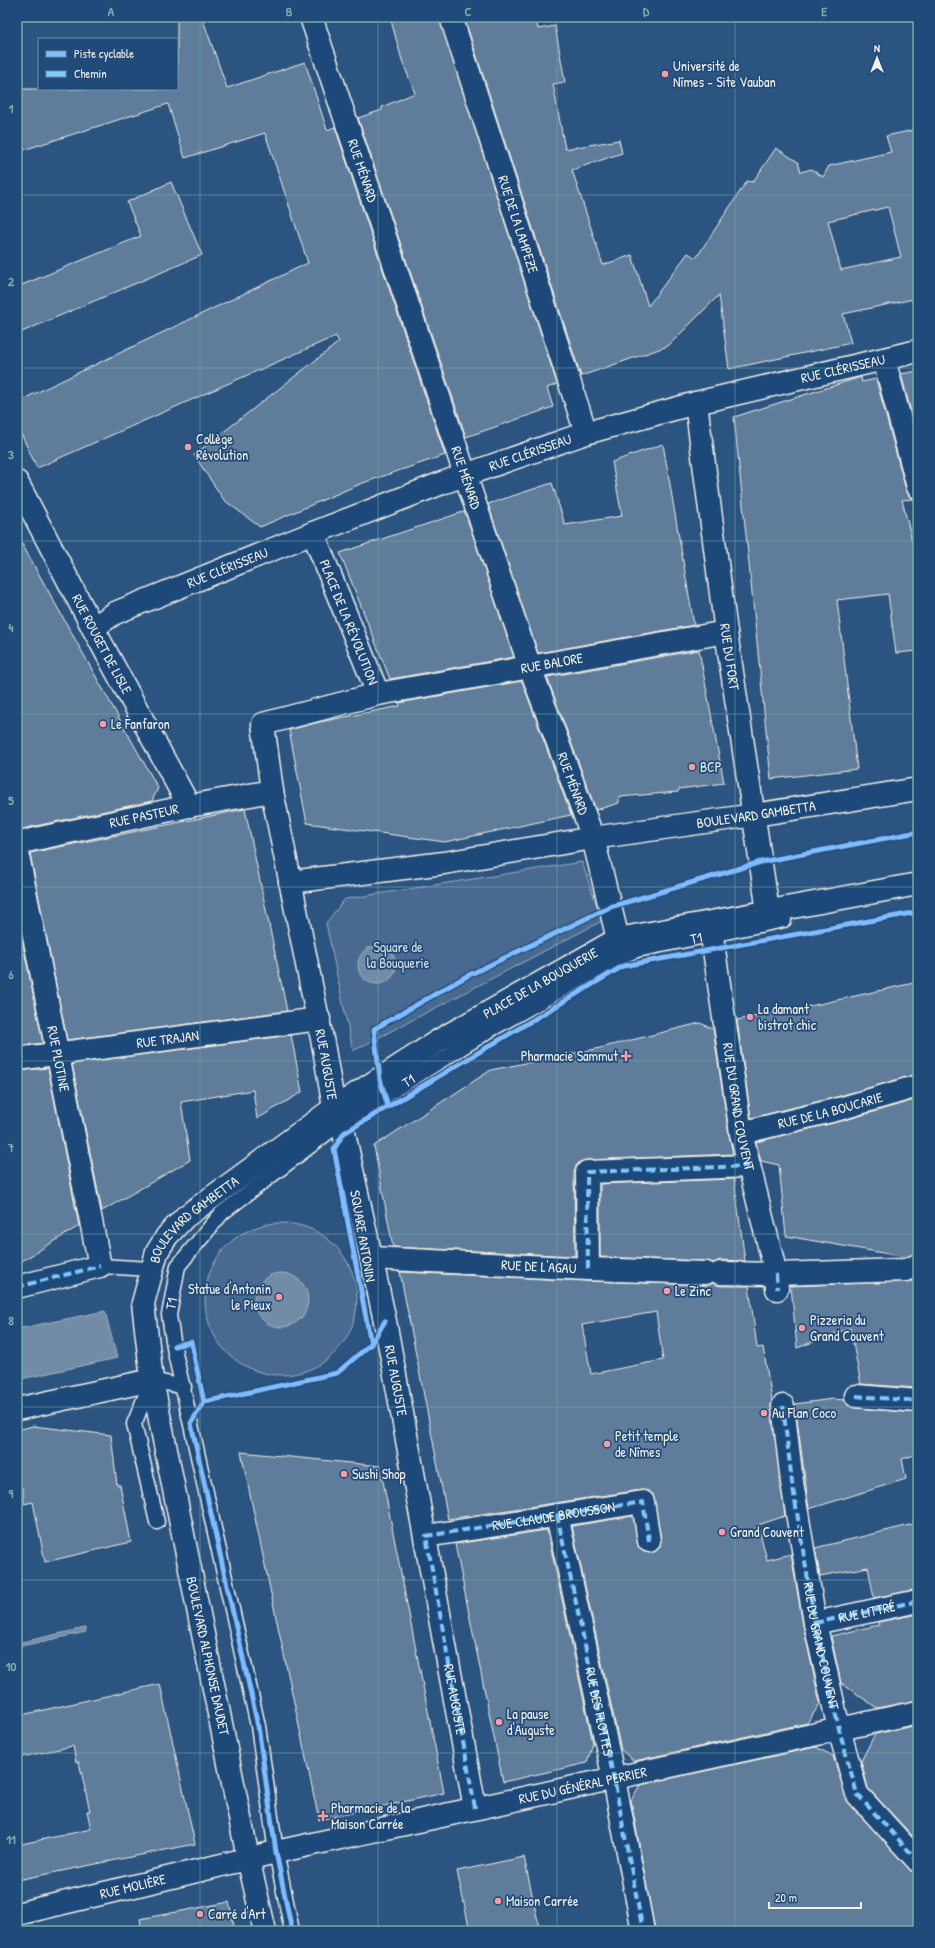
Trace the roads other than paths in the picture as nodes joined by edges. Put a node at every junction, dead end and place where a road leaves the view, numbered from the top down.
1 (311, 17) edge
2 (451, 17) edge
3 (918, 351) edge
4 (884, 360) junction
5 (696, 403) junction
6 (586, 433) junction
7 (466, 474) junction
8 (17, 482) edge
9 (918, 487) edge
10 (313, 533) junction
11 (93, 628) junction
12 (726, 632) junction
13 (530, 667) junction
14 (378, 694) junction
15 (918, 789) edge
16 (272, 791) junction
17 (189, 806) junction
18 (754, 815) junction
19 (593, 838) junction
20 (17, 843) edge
21 (17, 851) edge
22 (290, 882) junction
23 (918, 884) edge
24 (918, 895) edge
25 (768, 917) junction
26 (711, 928) junction
27 (618, 939) junction
28 (319, 1019) junction
29 (58, 1055) junction
30 (17, 1059) edge
31 (918, 1086) edge
32 (336, 1116) junction
33 (741, 1133) junction
34 (749, 1166) junction
35 (372, 1258) junction
36 (918, 1265) edge
37 (100, 1266) junction
38 (151, 1269) junction
39 (588, 1269) junction
40 (776, 1282) junction
41 (17, 1287) edge
42 (152, 1380) junction
43 (184, 1387) junction
44 (856, 1396) dead end
45 (918, 1401) edge
46 (783, 1406) dead end
47 (17, 1409) edge
48 (557, 1515) junction
49 (157, 1522) dead end
50 (426, 1536) junction
51 (649, 1541) dead end
52 (918, 1601) edge
53 (815, 1622) junction
54 (918, 1712) edge
55 (839, 1729) junction
56 (613, 1778) junction
57 (475, 1808) junction
58 (276, 1852) junction
59 (248, 1858) junction
60 (918, 1861) edge
61 (17, 1914) edge
62 (265, 1931) edge
63 (292, 1931) edge
64 (643, 1931) edge

1 - 7 street, RUE MÉNARD
2 - 6 street, RUE DE LA LAMPEZE
3 - 4 street, RUE CLÉRISSEAU
4 - 5 street, RUE CLÉRISSEAU
4 - 9 street
5 - 6 street, RUE CLÉRISSEAU
5 - 12 street, RUE DU FORT
6 - 7 street, RUE CLÉRISSEAU
7 - 10 street, RUE CLÉRISSEAU
7 - 13 street, RUE MÉNARD
8 - 11 street, RUE ROUGET DE LISLE
10 - 11 street, RUE CLÉRISSEAU
10 - 14 street, PLACE DE LA RÉVOLUTION
11 - 17 street, RUE ROUGET DE LISLE
12 - 13 street, RUE BALORE
12 - 18 street, RUE DU FORT
13 - 14 street, RUE BALORE
13 - 19 street, RUE MÉNARD
14 - 16 street, PLACE DE LA RÉVOLUTION
15 - 18 street, BOULEVARD GAMBETTA
16 - 17 street, RUE PASTEUR
16 - 22 street, RUE AUGUSTE
17 - 20 street, RUE PASTEUR
18 - 19 street, BOULEVARD GAMBETTA
18 - 25 street, RUE DU FORT
19 - 22 street
19 - 27 street, RUE MÉNARD
21 - 29 street, RUE PLOTINE
22 - 28 street, RUE AUGUSTE
23 - 25 street
24 - 25 lane
25 - 26 street, PLACE DE LA BOUQUERIE
26 - 27 street, PLACE DE LA BOUQUERIE
26 - 32 lane, T1
26 - 33 street, RUE DU GRAND COUVENT
27 - 32 street, PLACE DE LA BOUQUERIE
28 - 29 street, RUE TRAJAN
28 - 32 street, RUE AUGUSTE
29 - 30 street, RUE TRAJAN
29 - 37 street, RUE PLOTINE
31 - 33 street, RUE DE LA BOUCARIE
32 - 35 street, RUE AUGUSTE
32 - 38 street, BOULEVARD GAMBETTA
32 - 43 lane, T1
33 - 34 street, RUE DU GRAND COUVENT
34 - 39 street
34 - 40 street, RUE DU GRAND COUVENT
35 - 39 street, RUE DE L'AGAU
35 - 50 street, RUE AUGUSTE
36 - 40 street, RUE DE L'AGAU
37 - 38 lane
37 - 41 street
38 - 42 street, BOULEVARD GAMBETTA
39 - 40 street, RUE DE L'AGAU
42 - 43 lane
42 - 47 street
42 - 49 lane
42 - 59 street, BOULEVARD ALPHONSE DAUDET
43 - 58 lane, T1
44 - 45 street
46 - 53 street, RUE DU GRAND COUVENT
48 - 50 street, RUE CLAUDE BROUSSON
48 - 51 street, RUE CLAUDE BROUSSON
48 - 56 street, RUE DES FLOTTES
50 - 57 street, RUE AUGUSTE
52 - 53 street, RUE LITTRÉ
53 - 55 street, RUE DU GRAND COUVENT
54 - 55 street, RUE DU GÉNÉRAL PERRIER
55 - 56 street, RUE DU GÉNÉRAL PERRIER
55 - 60 street, RUE DU GRAND COUVENT
56 - 57 street, RUE DU GÉNÉRAL PERRIER
56 - 64 street, RUE DES FLOTTES
57 - 58 street, RUE DU GÉNÉRAL PERRIER
58 - 59 street, RUE DU GÉNÉRAL PERRIER
58 - 63 lane, T1
59 - 61 street, RUE MOLIÈRE
59 - 62 street, BOULEVARD ALPHONSE DAUDET

